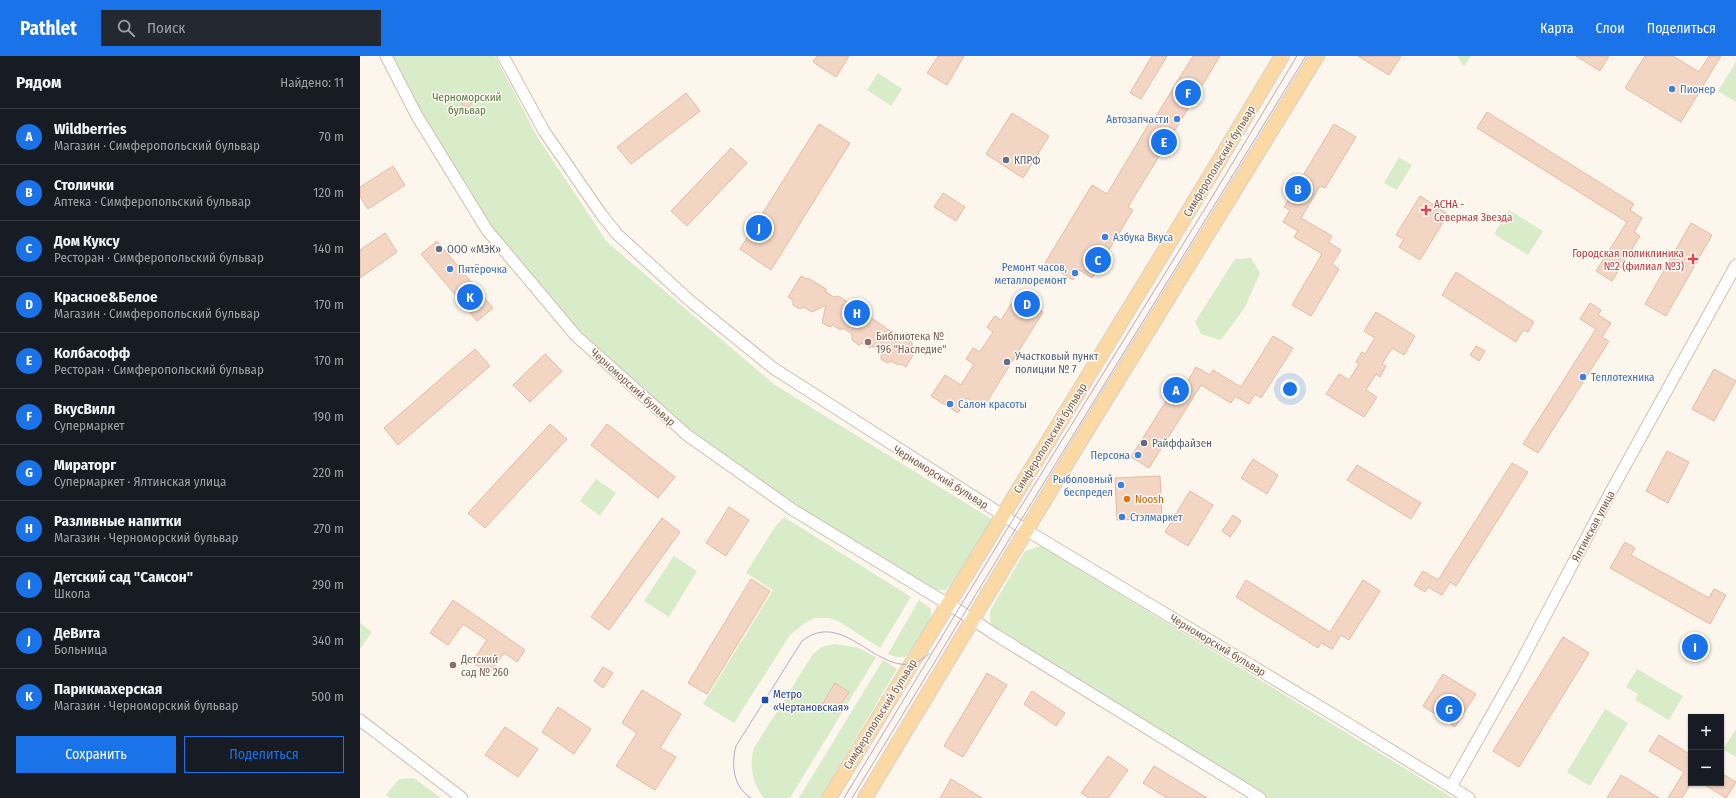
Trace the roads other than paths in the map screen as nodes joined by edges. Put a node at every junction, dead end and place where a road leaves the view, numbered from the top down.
1 (386, 56) edge
2 (502, 56) edge
3 (1282, 56) edge
4 (1317, 56) edge
5 (1736, 265) edge
6 (1002, 515) junction
7 (1026, 530) junction
8 (948, 604) junction
9 (973, 620) junction
10 (360, 720) edge
11 (1451, 787) junction
12 (462, 798) edge
13 (829, 798) edge
14 (865, 798) edge
15 (1260, 798) edge
16 (1469, 798) edge

1 - 8 street, Черноморский бульвар
2 - 6 street, Черноморский бульвар
3 - 6 main road, Симферопольский бульвар
4 - 7 main road
5 - 11 street, Ялтинская улица
6 - 7 street, Черноморский бульвар
6 - 8 main road, Симферопольский бульвар
7 - 9 main road
7 - 11 street, Черноморский бульвар
8 - 9 street, Черноморский бульвар
8 - 13 main road, Симферопольский бульвар
9 - 14 main road
9 - 15 street, Черноморский бульвар
10 - 12 street
11 - 16 street, Черноморский бульвар

